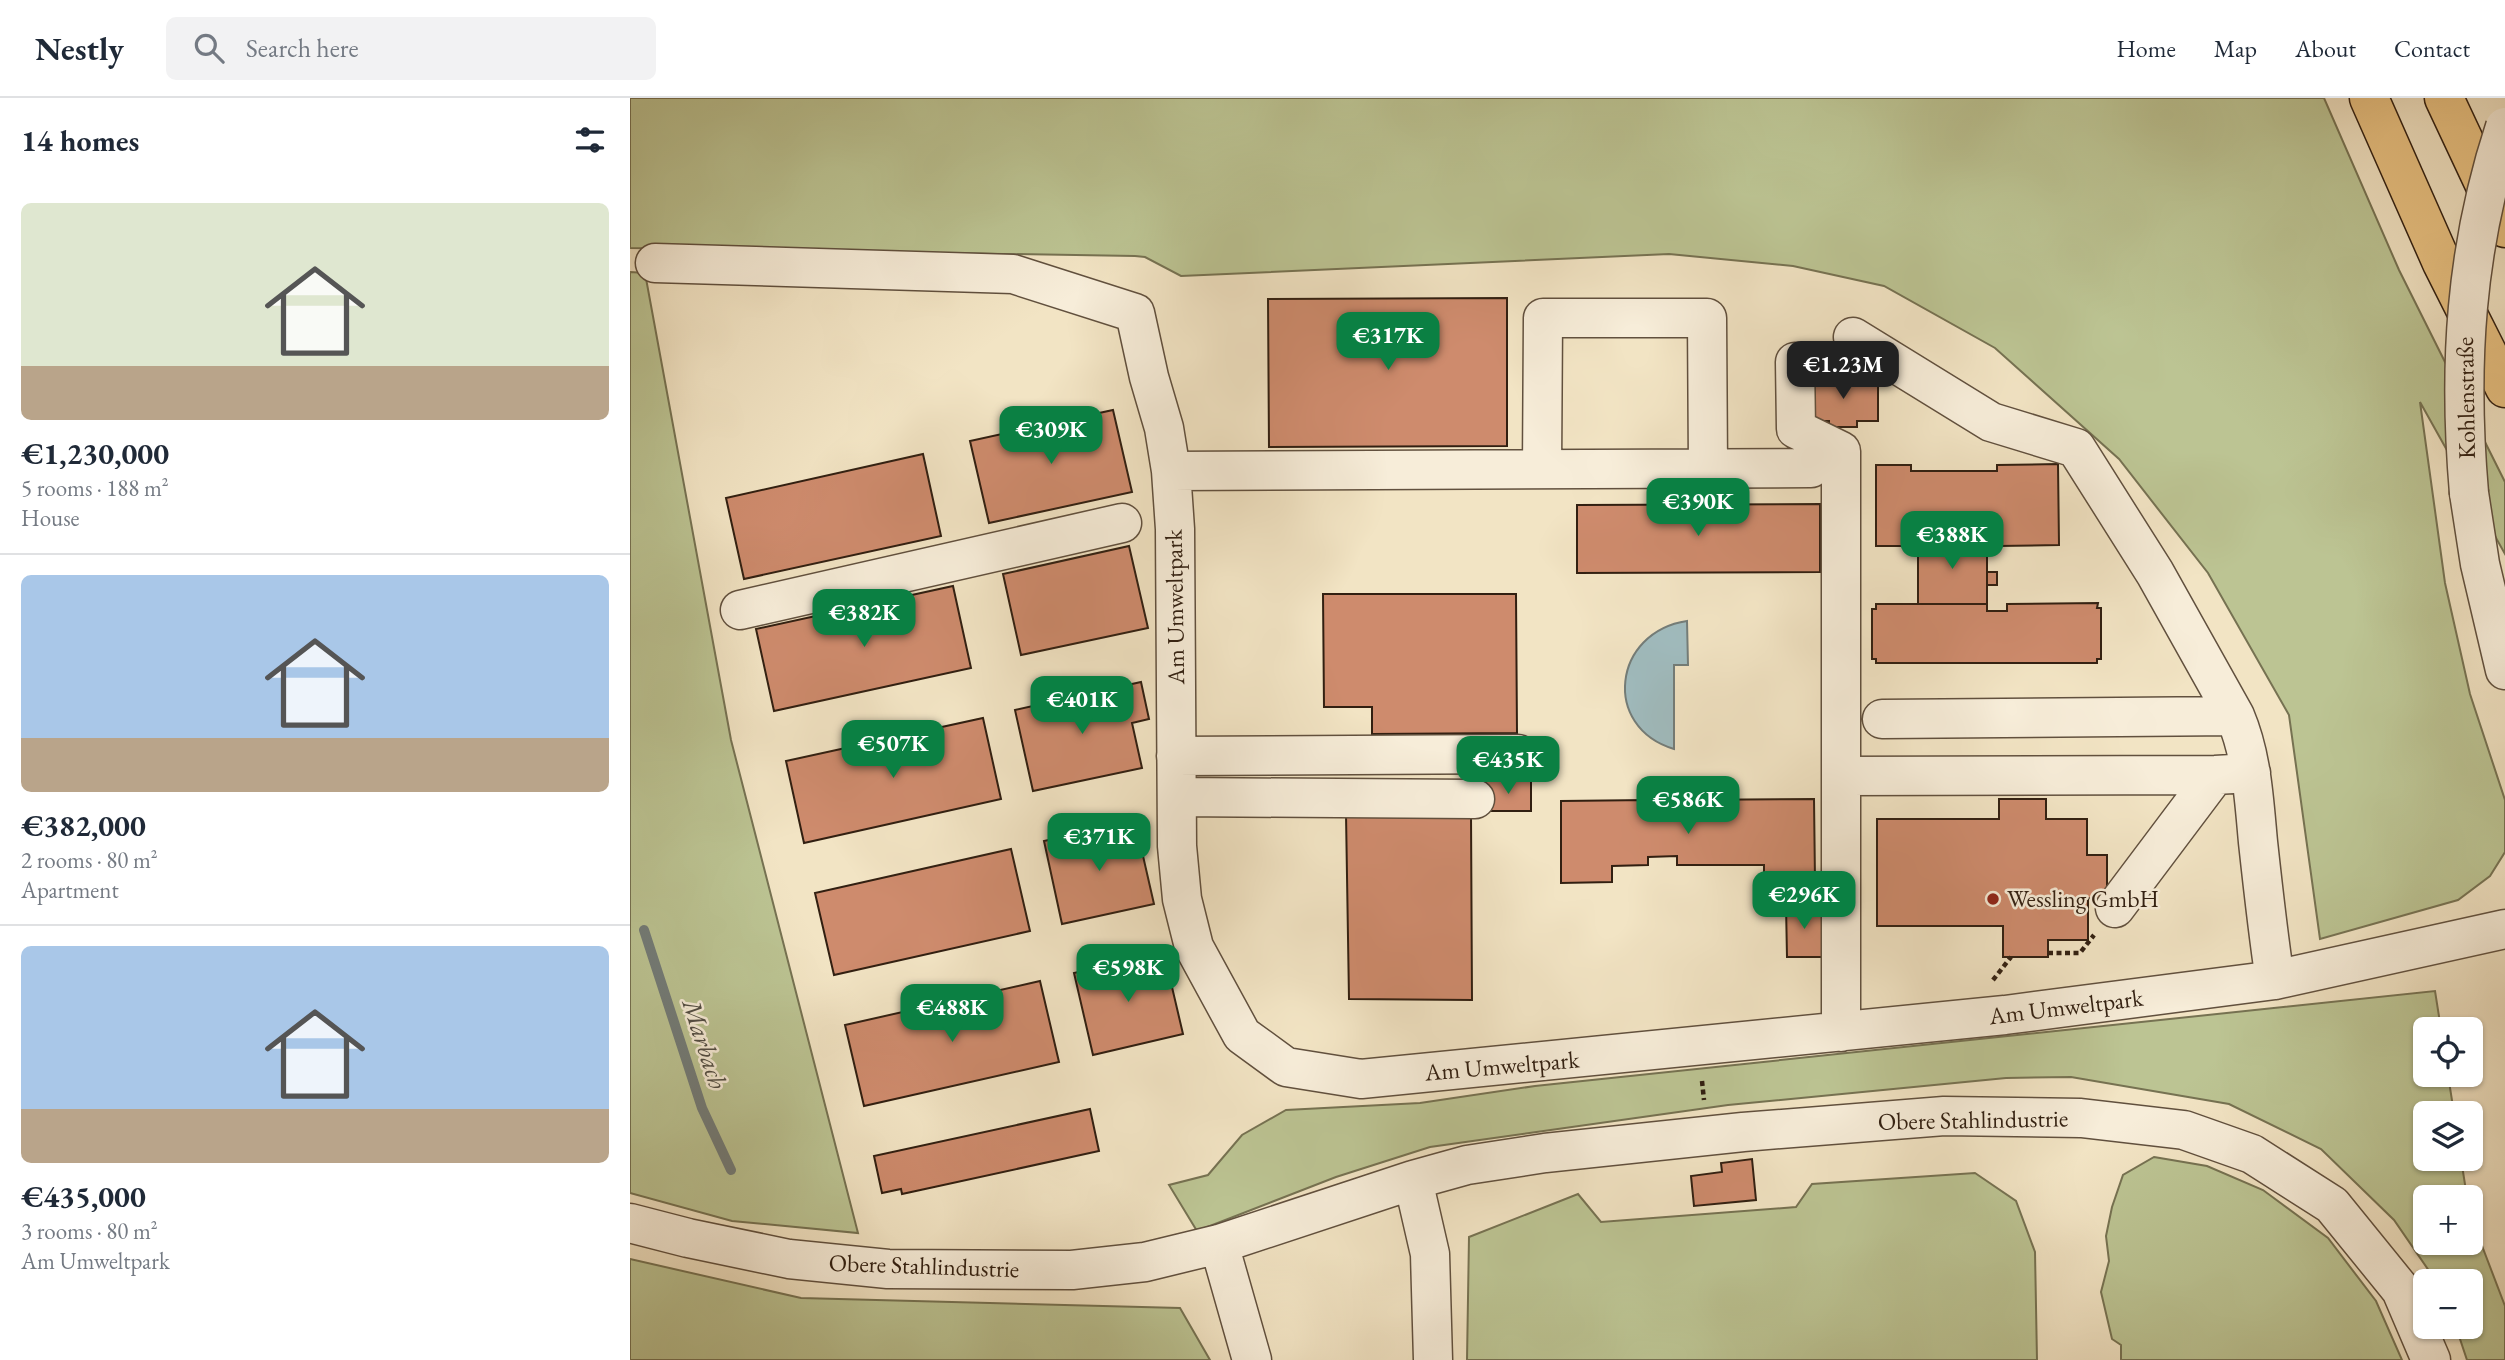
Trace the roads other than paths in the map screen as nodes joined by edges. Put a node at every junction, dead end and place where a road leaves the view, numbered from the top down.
1 (2369, 98) edge
2 (2444, 98) edge
3 (2505, 127) edge
4 (2505, 228) edge
5 (655, 263) dead end
6 (1853, 337) dead end
7 (1795, 362) dead end
8 (2505, 388) edge
9 (1708, 468) junction
10 (1811, 468) dead end
11 (1542, 469) junction
12 (1171, 471) junction
13 (1122, 523) dead end
14 (740, 610) dead end
15 (2505, 670) edge
16 (2235, 716) junction
17 (1882, 719) dead end
18 (1518, 754) dead end
19 (1176, 756) junction
20 (2233, 774) junction
21 (1843, 776) junction
22 (1177, 797) junction
23 (1475, 799) dead end
24 (2115, 908) road end
25 (2505, 929) edge
26 (2275, 980) junction
27 (1841, 1032) junction
28 (1413, 1180) junction
29 (630, 1223) edge
30 (1219, 1244) junction
31 (1252, 1360) edge
32 (1433, 1360) edge
33 (2431, 1360) edge

1 - 8 highway
2 - 4 highway
3 - 15 street, Kohlenstraße, bridge
5 - 12 street, Am Umweltpark
6 - 16 street
7 - 21 street
9 - 10 street
9 - 11 street
9 - 11 street
11 - 12 street
12 - 19 street, Am Umweltpark
13 - 14 street
16 - 17 street
16 - 20 street
18 - 19 street
19 - 22 street, Am Umweltpark
20 - 21 street
20 - 24 street
20 - 26 street
21 - 27 street
22 - 23 street
22 - 27 street, Am Umweltpark
25 - 26 street, Am Umweltpark
26 - 27 street, Am Umweltpark
28 - 30 street, Obere Stahlindustrie
28 - 32 street
28 - 33 street, Obere Stahlindustrie
29 - 30 street, Obere Stahlindustrie
30 - 31 street

